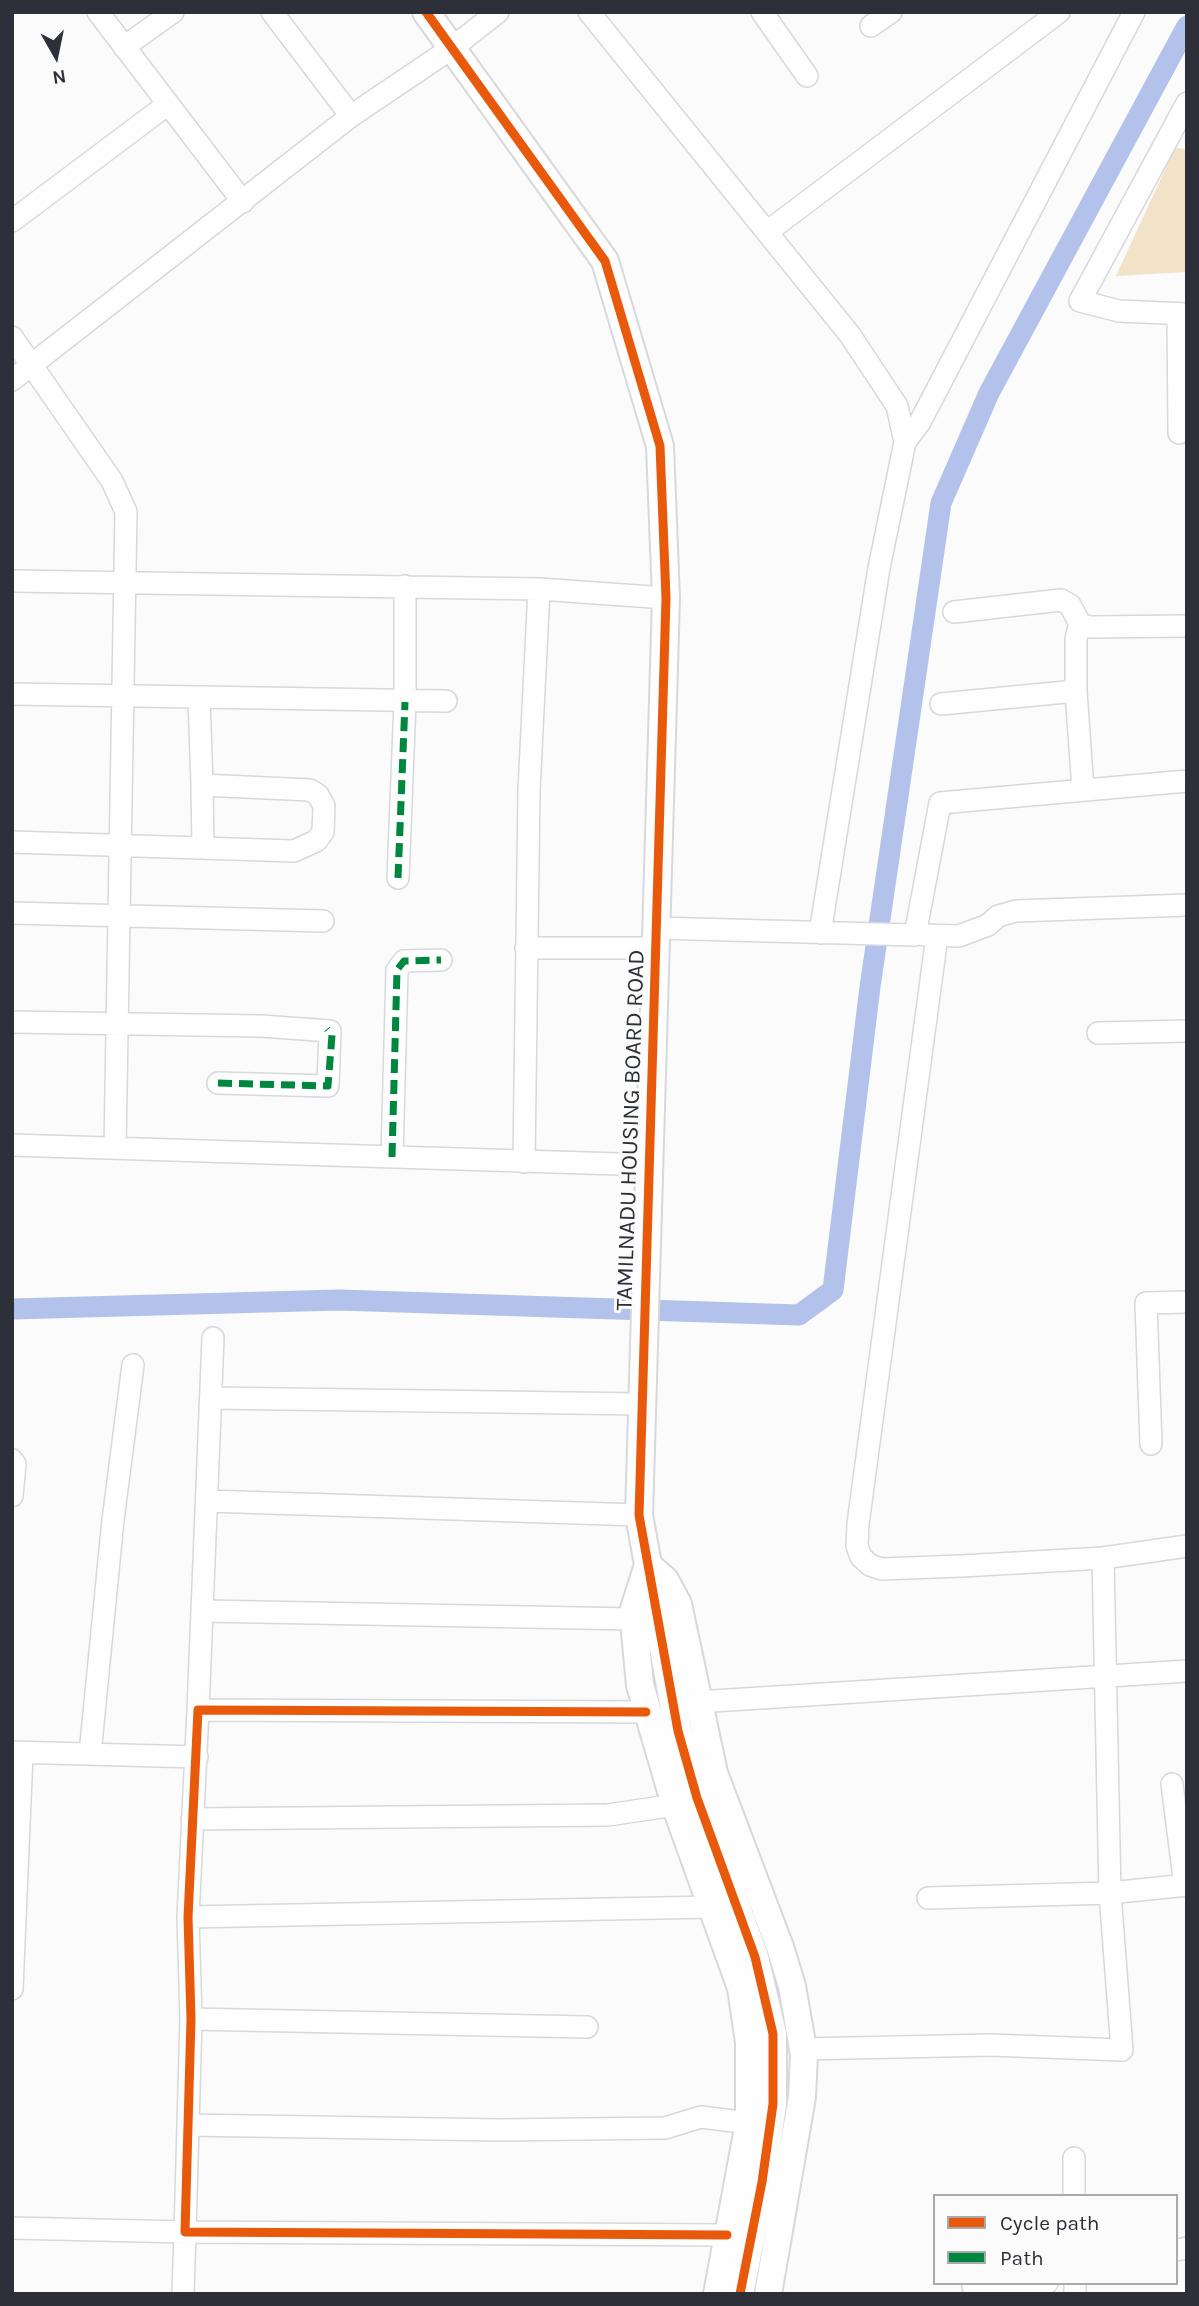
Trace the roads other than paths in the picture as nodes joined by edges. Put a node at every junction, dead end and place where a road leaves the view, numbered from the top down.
1 (97, 12) edge
2 (173, 12) edge
3 (272, 12) edge
4 (426, 12) edge
5 (498, 12) edge
6 (589, 12) edge
7 (762, 12) edge
8 (891, 12) edge
9 (1059, 12) edge
10 (1124, 18) edge
11 (872, 26) dead end
12 (124, 47) junction
13 (452, 48) junction
14 (807, 76) dead end
15 (1187, 103) edge
16 (168, 104) junction
17 (351, 116) junction
18 (243, 202) junction
19 (12, 221) edge
20 (767, 232) junction
21 (1182, 314) edge
22 (12, 337) edge
23 (33, 365) junction
24 (12, 380) edge
25 (1179, 433) dead end
26 (905, 442) junction
27 (12, 581) edge
28 (126, 582) junction
29 (405, 586) junction
30 (540, 589) junction
31 (666, 598) junction
32 (954, 612) dead end
33 (1080, 624) junction
34 (1187, 626) edge
35 (1076, 691) junction
36 (12, 694) edge
37 (124, 696) junction
38 (199, 698) junction
39 (446, 701) dead end
40 (405, 702) junction
41 (941, 704) dead end
42 (1187, 781) edge
43 (202, 785) junction
44 (1083, 790) junction
45 (12, 842) edge
46 (121, 845) junction
47 (203, 848) junction
48 (398, 878) dead end
49 (1187, 905) edge
50 (12, 913) edge
51 (121, 914) junction
52 (323, 921) dead end
53 (820, 933) junction
54 (907, 935) junction
55 (937, 936) junction
56 (656, 938) junction
57 (526, 948) junction
58 (441, 960) dead end
59 (12, 1022) edge
60 (118, 1022) junction
61 (1187, 1031) edge
62 (1098, 1033) dead end
63 (218, 1083) dead end
64 (12, 1145) edge
65 (116, 1148) junction
66 (392, 1157) junction
67 (524, 1162) junction
68 (650, 1165) junction
69 (1187, 1302) edge
70 (213, 1338) dead end
71 (133, 1365) dead end
72 (212, 1398) junction
73 (643, 1404) junction
74 (1151, 1444) dead end
75 (12, 1460) edge
76 (12, 1496) edge
77 (208, 1501) junction
78 (639, 1515) junction
79 (1187, 1546) edge
80 (1103, 1558) junction
81 (648, 1565) junction
82 (204, 1611) junction
83 (646, 1619) junction
84 (1187, 1671) edge
85 (1106, 1676) junction
86 (697, 1702) junction
87 (198, 1710) junction
88 (646, 1712) junction
89 (17, 1753) edge
90 (90, 1754) junction
91 (197, 1756) junction
92 (1172, 1784) dead end
93 (675, 1805) junction
94 (192, 1819) junction
95 (1186, 1885) edge
96 (1110, 1894) junction
97 (928, 1898) dead end
98 (713, 1907) junction
99 (188, 1917) junction
100 (12, 1989) edge
101 (191, 2019) junction
102 (587, 2027) dead end
103 (803, 2049) junction
104 (748, 2123) junction
105 (188, 2125) junction
106 (1074, 2158) dead end
107 (1074, 2194) edge
108 (12, 2228) edge
109 (185, 2232) junction
110 (727, 2235) junction
111 (1010, 2285) edge
112 (973, 2287) dead end
113 (183, 2294) edge
114 (717, 2294) edge
115 (740, 2294) edge
116 (768, 2294) edge

1 - 12 street
2 - 12 street
3 - 17 street
4 - 13 street, TAMILNADU HOUSING BOARD ROAD
5 - 13 street
6 - 20 street
7 - 14 street
8 - 11 street
9 - 20 street
10 - 26 street
12 - 16 street
13 - 17 street
13 - 31 street, TAMILNADU HOUSING BOARD ROAD
15 - 21 street
16 - 18 street
16 - 19 street
17 - 18 street
18 - 23 street
20 - 26 street
21 - 25 street
22 - 23 street
23 - 24 street
23 - 28 street
26 - 53 street
27 - 28 street
28 - 29 street
28 - 37 street
29 - 30 street
29 - 40 street
30 - 31 street
30 - 57 street
31 - 56 street, TAMILNADU HOUSING BOARD ROAD
32 - 33 street
33 - 34 street
33 - 35 street
35 - 41 street
35 - 44 street
36 - 37 street
37 - 38 street
37 - 46 street
38 - 40 street
38 - 43 street
39 - 40 street
40 - 48 street
42 - 44 street
43 - 47 street
43 - 47 street
44 - 54 street
45 - 46 street
46 - 47 street
46 - 51 street
49 - 55 street
50 - 51 street
51 - 52 street
51 - 60 street
53 - 54 street
53 - 56 street
54 - 55 street
55 - 80 street
56 - 57 street
56 - 68 street, TAMILNADU HOUSING BOARD ROAD
57 - 67 street
58 - 66 street
59 - 60 street
60 - 63 street
60 - 65 street
61 - 62 street
64 - 65 street
65 - 66 street
66 - 67 street
67 - 68 street
68 - 73 street, TAMILNADU HOUSING BOARD ROAD
69 - 74 street
70 - 72 street
71 - 90 street
72 - 73 street
72 - 77 street
73 - 78 street, TAMILNADU HOUSING BOARD ROAD
75 - 76 street
77 - 78 street
77 - 82 street
78 - 81 street, TAMILNADU HOUSING BOARD ROAD
79 - 80 street
80 - 85 street
81 - 83 street
81 - 86 street
82 - 83 street
82 - 87 street
83 - 88 street
83 - 115 street
84 - 85 street
85 - 86 street
85 - 96 street
86 - 103 street
87 - 88 street
87 - 91 street
88 - 93 street
89 - 90 street
89 - 100 street
90 - 91 street
91 - 94 street
92 - 95 street
93 - 94 street
93 - 98 street
94 - 99 street
95 - 96 street
96 - 97 street
96 - 103 street
98 - 99 street
98 - 104 street
99 - 101 street
101 - 102 street
101 - 105 street
103 - 116 street
104 - 105 street
104 - 110 street
105 - 109 street
106 - 107 street
108 - 109 street
109 - 110 street
109 - 113 street
110 - 114 street
111 - 112 street

